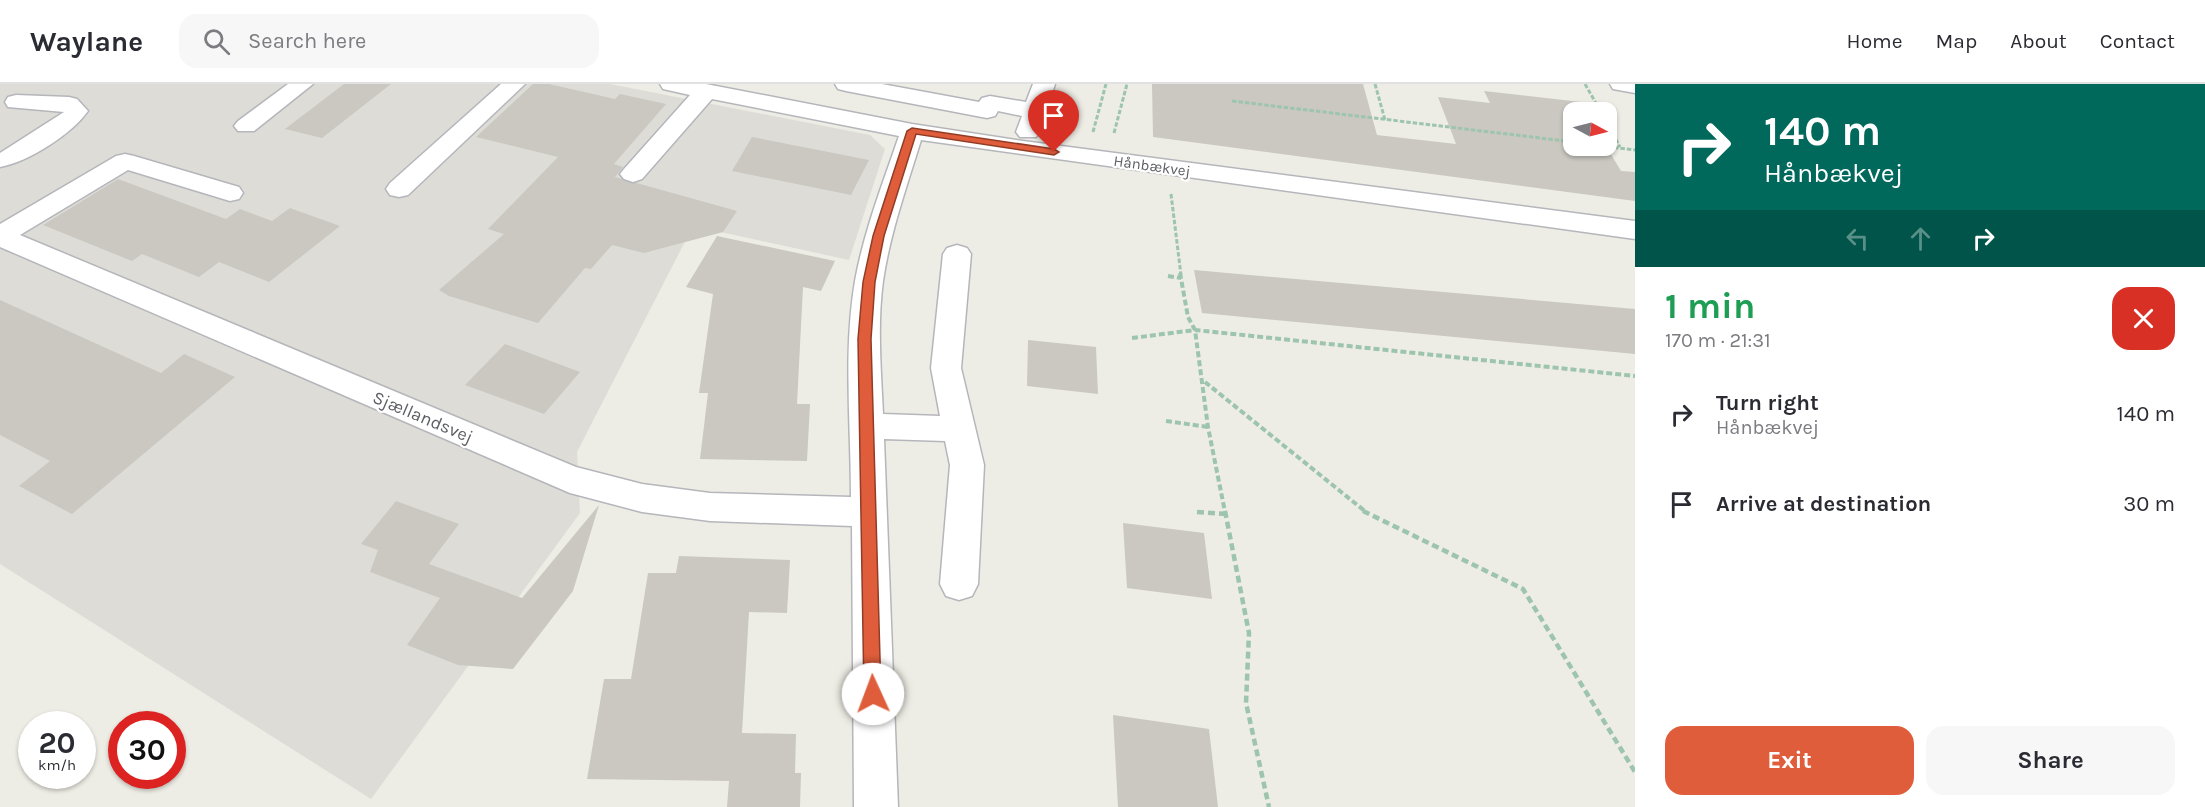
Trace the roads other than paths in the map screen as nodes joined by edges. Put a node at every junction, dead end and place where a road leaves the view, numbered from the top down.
1 (302, 84) edge
2 (514, 84) edge
3 (674, 84) edge
4 (846, 84) edge
5 (1044, 84) edge
6 (1621, 84) edge
7 (1635, 86) edge
8 (898, 89) edge
9 (706, 91) junction
10 (10, 99) edge
11 (1035, 111) junction
12 (246, 126) dead end
13 (912, 131) junction
14 (1023, 148) junction
15 (0, 160) edge
16 (633, 174) dead end
17 (399, 189) dead end
18 (230, 193) dead end
19 (1635, 230) edge
20 (0, 237) edge
21 (957, 254) dead end
22 (867, 426) junction
23 (959, 429) junction
24 (867, 512) junction
25 (959, 584) dead end
26 (876, 807) edge

1 - 12 street
2 - 17 street
3 - 9 street, Hånbækvej
4 - 8 street
5 - 11 street
6 - 7 street
8 - 11 street
9 - 13 street, Hånbækvej
9 - 16 street
10 - 15 street
11 - 14 street
13 - 14 street, Hånbækvej
13 - 22 street
14 - 19 street, Hånbækvej
18 - 20 street
20 - 24 street, Sjællandsvej
21 - 23 street
22 - 23 street
22 - 24 street
23 - 25 street
24 - 26 street

